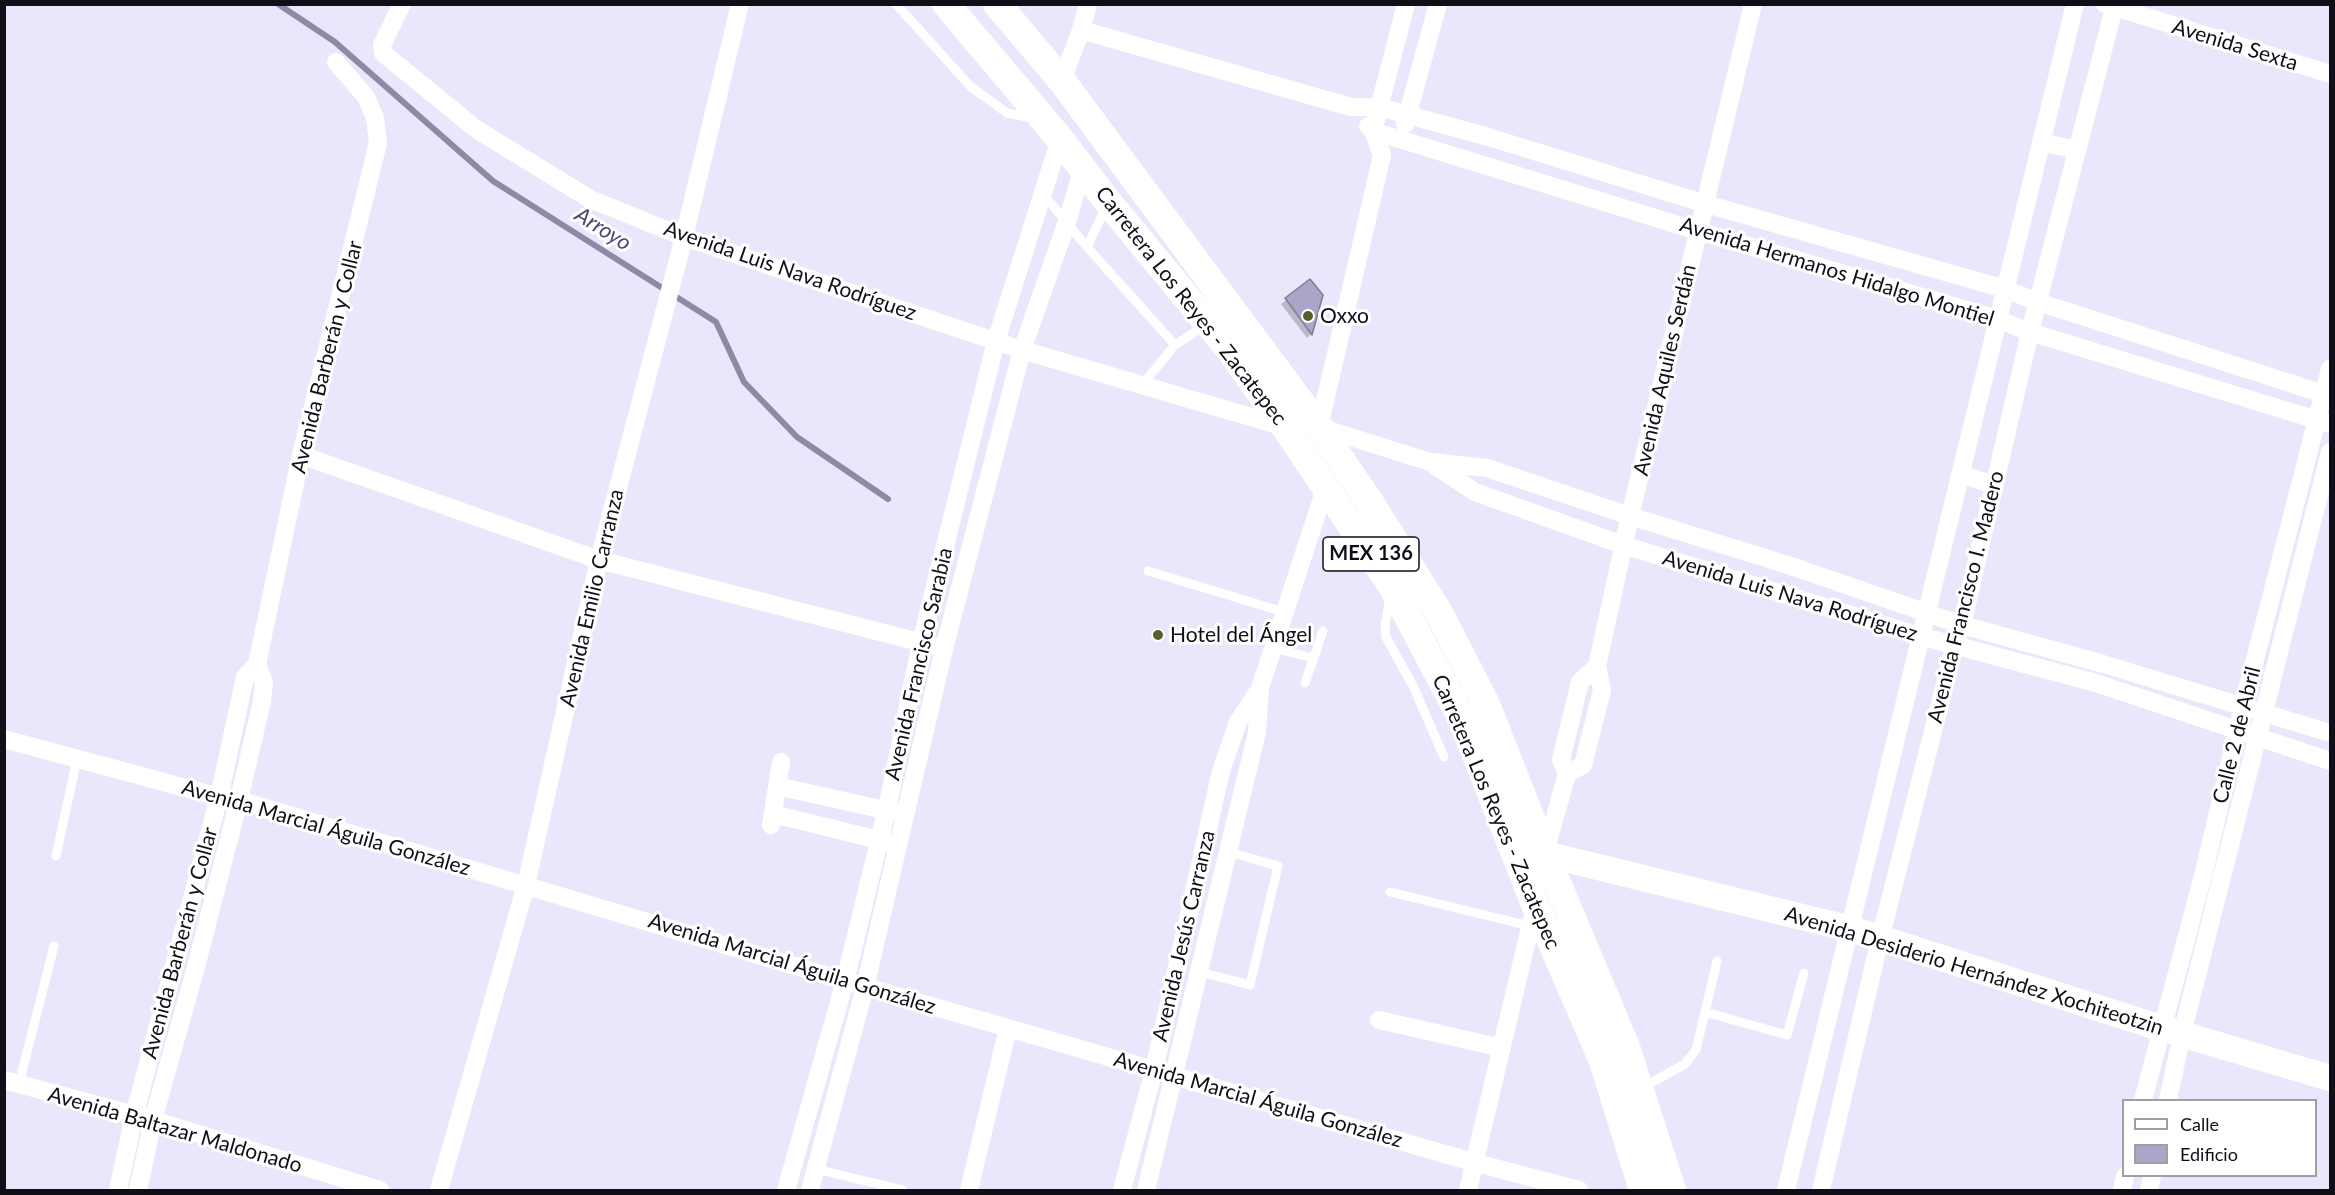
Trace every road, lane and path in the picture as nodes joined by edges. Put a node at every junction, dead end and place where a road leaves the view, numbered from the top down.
1 (402, 4) edge
2 (740, 4) edge
3 (897, 4) edge
4 (946, 4) edge
5 (1088, 4) edge
6 (1406, 4) edge
7 (1438, 4) edge
8 (1753, 4) edge
9 (2075, 4) edge
10 (2111, 6) edge
11 (1004, 8) edge
12 (1081, 30) junction
13 (336, 62) dead end
14 (2331, 74) edge
15 (1062, 81) junction
16 (1351, 107) junction
17 (1379, 107) junction
18 (1408, 114) junction
19 (1052, 129) junction
20 (1373, 131) junction
21 (1485, 136) junction
22 (1401, 139) junction
23 (2041, 142) junction
24 (2077, 150) junction
25 (1382, 155) junction
26 (1566, 161) junction
27 (1478, 162) junction
28 (1083, 168) junction
29 (1556, 186) junction
30 (1044, 195) junction
31 (1108, 202) junction
32 (1706, 204) junction
33 (1067, 222) junction
34 (1798, 229) junction
35 (1698, 231) junction
36 (684, 237) junction
37 (1087, 248) junction
38 (1865, 250) junction
39 (1791, 258) junction
40 (1859, 279) junction
41 (2005, 289) junction
42 (2038, 302) junction
43 (1997, 319) junction
44 (1208, 323) junction
45 (2030, 332) junction
46 (996, 341) junction
47 (1175, 345) junction
48 (2172, 346) junction
49 (1022, 350) junction
50 (2331, 369) edge
51 (2165, 373) junction
52 (1142, 386) junction
53 (2328, 396) edge
54 (2324, 422) edge
55 (1286, 427) junction
56 (1319, 427) junction
57 (2331, 452) edge
58 (302, 455) junction
59 (1430, 462) junction
60 (1960, 474) junction
61 (1994, 485) junction
62 (1326, 486) junction
63 (1630, 516) junction
64 (1623, 545) junction
65 (599, 560) junction
66 (2281, 562) junction
67 (1788, 565) junction
68 (2301, 567) junction
69 (1148, 571) dead end
70 (1392, 586) junction
71 (1780, 594) junction
72 (2269, 606) junction
73 (2289, 611) junction
74 (1284, 612) junction
75 (1927, 613) junction
76 (1962, 625) junction
77 (1323, 631) dead end
78 (1920, 636) junction
79 (921, 643) junction
80 (1955, 645) junction
81 (1273, 648) junction
82 (944, 649) junction
83 (1313, 658) junction
84 (2100, 663) junction
85 (257, 664) junction
86 (1305, 683) dead end
87 (2096, 683) junction
88 (1260, 688) junction
89 (2243, 706) junction
90 (2263, 713) junction
91 (2238, 732) junction
92 (2331, 733) edge
93 (2257, 738) junction
94 (4, 739) edge
95 (1444, 757) dead end
96 (77, 759) junction
97 (1891, 759) junction
98 (2331, 761) edge
99 (781, 762) dead end
100 (1924, 766) junction
101 (777, 786) junction
102 (219, 797) junction
103 (2221, 798) junction
104 (239, 800) junction
105 (2240, 803) junction
106 (887, 809) junction
107 (905, 815) junction
108 (879, 839) junction
109 (898, 845) junction
110 (1229, 852) junction
111 (1545, 854) junction
112 (56, 856) dead end
113 (2204, 872) junction
114 (2222, 878) junction
115 (526, 885) junction
116 (1390, 892) dead end
117 (1533, 915) junction
118 (1851, 929) junction
119 (1880, 939) junction
120 (54, 946) dead end
121 (177, 961) junction
122 (1717, 961) dead end
123 (196, 967) junction
124 (1200, 972) junction
125 (1804, 973) dead end
126 (845, 981) junction
127 (865, 987) junction
128 (1705, 1012) junction
129 (1379, 1020) dead end
130 (1008, 1028) junction
131 (2172, 1031) junction
132 (1502, 1048) junction
133 (1154, 1070) junction
134 (1175, 1076) junction
135 (1814, 1077) junction
136 (2331, 1078) edge
137 (12, 1082) edge
138 (1846, 1085) junction
139 (1640, 1089) junction
140 (2144, 1099) edge
141 (2168, 1099) edge
142 (134, 1116) junction
143 (153, 1120) junction
144 (1476, 1163) junction
145 (816, 1170) junction
146 (118, 1191) edge
147 (138, 1191) edge
148 (380, 1191) edge
149 (439, 1191) edge
150 (786, 1191) edge
151 (810, 1191) edge
152 (903, 1191) edge
153 (969, 1191) edge
154 (1122, 1191) edge
155 (1146, 1191) edge
156 (1468, 1191) edge
157 (1579, 1191) edge
158 (1643, 1191) edge
159 (1672, 1191) edge
160 (1786, 1191) edge
161 (1821, 1191) edge

1 - 36 street, Avenida Luis Nava Rodríguez
2 - 36 street, Avenida Emilio Carranza
3 - 19 lane
4 - 19 main road, Carretera Los Reyes - Zacatepec / MEX 136
5 - 12 street
6 - 17 street
7 - 18 street
8 - 32 street, Avenida Aquiles Serdán
9 - 23 street, Avenida Francisco I. Madero
10 - 14 street, Avenida Sexta
10 - 24 street, Avenida Francisco I. Madero
11 - 15 main road, Carretera Los Reyes - Zacatepec / MEX 136
12 - 15 street
12 - 16 street, Avenida Hermanos Hidalgo Montiel
13 - 58 street, Avenida Barberán y Collar
15 - 56 main road, Carretera Los Reyes - Zacatepec / MEX 136
16 - 17 street, Avenida Hermanos Hidalgo Montiel
16 - 20 street
17 - 18 street, Avenida Hermanos Hidalgo Montiel
17 - 20 street
18 - 21 street, Avenida Hermanos Hidalgo Montiel
18 - 22 street
19 - 28 main road, Carretera Los Reyes - Zacatepec / MEX 136
19 - 30 street, Avenida Francisco Sarabia
20 - 22 street, Avenida Hermanos Hidalgo Montiel
20 - 25 street
21 - 26 street, Avenida Hermanos Hidalgo Montiel
21 - 27 street
22 - 25 street
22 - 27 street, Avenida Hermanos Hidalgo Montiel
23 - 24 street
23 - 41 street, Avenida Francisco I. Madero
24 - 42 street, Avenida Francisco I. Madero
25 - 56 street
26 - 29 street
26 - 32 street, Avenida Hermanos Hidalgo Montiel
27 - 29 street, Avenida Hermanos Hidalgo Montiel
28 - 31 main road, Carretera Los Reyes - Zacatepec / MEX 136
28 - 33 street, Avenida Francisco Sarabia
29 - 35 street, Avenida Hermanos Hidalgo Montiel
30 - 33 lane
30 - 46 street, Avenida Francisco Sarabia
31 - 37 lane
31 - 44 main road, Carretera Los Reyes - Zacatepec / MEX 136
32 - 34 street, Avenida Hermanos Hidalgo Montiel
32 - 35 street, Avenida Aquiles Serdán
33 - 37 lane
33 - 49 street, Avenida Francisco Sarabia
34 - 38 street, Avenida Hermanos Hidalgo Montiel
34 - 39 street
35 - 39 street, Avenida Hermanos Hidalgo Montiel
35 - 63 street, Avenida Aquiles Serdán
36 - 46 street, Avenida Luis Nava Rodríguez
36 - 65 street, Avenida Emilio Carranza
37 - 47 lane
38 - 40 street
38 - 41 street, Avenida Hermanos Hidalgo Montiel
39 - 40 street, Avenida Hermanos Hidalgo Montiel
40 - 43 street, Avenida Hermanos Hidalgo Montiel
41 - 42 street, Avenida Hermanos Hidalgo Montiel
41 - 43 street, Avenida Francisco I. Madero
42 - 45 street, Avenida Francisco I. Madero
42 - 48 street, Avenida Hermanos Hidalgo Montiel
43 - 45 street, Avenida Hermanos Hidalgo Montiel
43 - 60 street, Avenida Francisco I. Madero
44 - 47 lane
44 - 55 main road, Carretera Los Reyes - Zacatepec / MEX 136
45 - 51 street, Avenida Hermanos Hidalgo Montiel
45 - 61 street, Avenida Francisco I. Madero
46 - 49 street, Avenida Luis Nava Rodríguez
46 - 79 street, Avenida Francisco Sarabia
47 - 52 lane
48 - 51 street
48 - 53 street, Avenida Hermanos Hidalgo Montiel
49 - 52 street, Avenida Luis Nava Rodríguez
49 - 82 street, Avenida Francisco Sarabia
50 - 53 street, Calle 2 de Abril
51 - 54 street, Avenida Hermanos Hidalgo Montiel
52 - 55 street, Avenida Luis Nava Rodríguez
53 - 54 street, Calle 2 de Abril
54 - 66 street, Calle 2 de Abril
55 - 62 main road, Carretera Los Reyes - Zacatepec / MEX 136
56 - 59 street, Avenida Luis Nava Rodríguez
56 - 111 main road, Carretera Los Reyes - Zacatepec / MEX 136
57 - 68 street, Calle 2 de Abril
58 - 65 street
58 - 85 street, Avenida Barberán y Collar
59 - 63 street, Avenida Luis Nava Rodríguez
59 - 64 street, Avenida Luis Nava Rodríguez
60 - 61 street
60 - 75 street, Avenida Francisco I. Madero
61 - 76 street, Avenida Francisco I. Madero
62 - 70 main road, Carretera Los Reyes - Zacatepec / MEX 136
62 - 74 street, Avenida Jesús Carranza
63 - 64 street, Avenida Aquiles Serdán
63 - 67 street, Avenida Luis Nava Rodríguez
64 - 71 street, Avenida Luis Nava Rodríguez
64 - 111 street, Avenida Aquiles Serdán
65 - 79 street
65 - 115 street, Avenida Emilio Carranza
66 - 68 street
66 - 72 street, Calle 2 de Abril
67 - 71 street
67 - 75 street, Avenida Luis Nava Rodríguez
68 - 73 street, Calle 2 de Abril
69 - 74 lane
70 - 95 lane
70 - 117 main road, Carretera Los Reyes - Zacatepec / MEX 136
71 - 78 street, Avenida Luis Nava Rodríguez
72 - 73 street
72 - 89 street, Calle 2 de Abril
73 - 90 street, Calle 2 de Abril
74 - 81 street, Avenida Jesús Carranza
75 - 76 street, Avenida Luis Nava Rodríguez
75 - 78 street, Avenida Francisco I. Madero
76 - 80 street, Avenida Francisco I. Madero
76 - 84 street, Avenida Luis Nava Rodríguez
77 - 83 lane
78 - 80 street, Avenida Luis Nava Rodríguez
78 - 97 street, Avenida Francisco I. Madero
79 - 82 street
79 - 106 street, Avenida Francisco Sarabia
80 - 87 street, Avenida Luis Nava Rodríguez
80 - 100 street, Avenida Francisco I. Madero
81 - 83 lane
81 - 88 street, Avenida Jesús Carranza
82 - 107 street, Avenida Francisco Sarabia
83 - 86 lane
84 - 87 street
84 - 89 street, Avenida Luis Nava Rodríguez
85 - 102 street, Avenida Barberán y Collar
85 - 104 street, Avenida Barberán y Collar
87 - 91 street, Avenida Luis Nava Rodríguez
88 - 110 street, Avenida Jesús Carranza
88 - 133 street, Avenida Jesús Carranza
89 - 90 street, Avenida Luis Nava Rodríguez
89 - 91 street, Calle 2 de Abril
90 - 92 street, Avenida Luis Nava Rodríguez
90 - 93 street, Calle 2 de Abril
91 - 93 street, Avenida Luis Nava Rodríguez
91 - 103 street, Calle 2 de Abril
93 - 98 street, Avenida Luis Nava Rodríguez
93 - 105 street, Calle 2 de Abril
94 - 96 street, Avenida Marcial Águila González
96 - 102 street, Avenida Marcial Águila González
96 - 112 lane
97 - 100 street
97 - 118 street, Avenida Francisco I. Madero
99 - 101 street
100 - 119 street, Avenida Francisco I. Madero
101 - 106 street
101 - 108 street
102 - 104 street, Avenida Marcial Águila González
102 - 121 street, Avenida Barberán y Collar
103 - 105 street
103 - 113 street, Calle 2 de Abril
104 - 115 street, Avenida Marcial Águila González
104 - 123 street, Avenida Barberán y Collar
105 - 114 street, Calle 2 de Abril
106 - 107 street
106 - 108 street, Avenida Francisco Sarabia
107 - 109 street, Avenida Francisco Sarabia
108 - 109 street
108 - 126 street, Avenida Francisco Sarabia
109 - 127 street, Avenida Francisco Sarabia
110 - 124 street, Avenida Jesús Carranza
110 - 124 lane
111 - 117 street, Avenida Aquiles Serdán
111 - 118 main road, Avenida Desiderio Hernández Xochiteotzin
111 - 139 main road, Carretera Los Reyes - Zacatepec / MEX 136
113 - 114 street
113 - 131 street, Calle 2 de Abril
114 - 131 street, Calle 2 de Abril
115 - 126 street, Avenida Marcial Águila González
115 - 149 street, Avenida Emilio Carranza
116 - 117 lane
117 - 132 street, Avenida Aquiles Serdán
117 - 158 main road, Carretera Los Reyes - Zacatepec / MEX 136
118 - 119 main road, Avenida Desiderio Hernández Xochiteotzin
118 - 135 street, Avenida Francisco I. Madero
119 - 131 main road, Avenida Desiderio Hernández Xochiteotzin
119 - 138 street, Avenida Francisco I. Madero
120 - 137 lane
121 - 123 street
121 - 142 street, Avenida Barberán y Collar
122 - 128 lane
123 - 143 street, Avenida Barberán y Collar
124 - 134 street, Avenida Jesús Carranza
125 - 128 lane
126 - 127 street, Avenida Marcial Águila González
126 - 150 street, Avenida Francisco Sarabia
127 - 130 street, Avenida Marcial Águila González
127 - 145 street, Avenida Francisco Sarabia
128 - 139 lane
129 - 132 street
130 - 133 street, Avenida Marcial Águila González
130 - 153 street
131 - 136 main road, Avenida Desiderio Hernández Xochiteotzin
131 - 140 street, Calle 2 de Abril
131 - 141 street, Calle 2 de Abril
132 - 144 street, Avenida Aquiles Serdán
133 - 134 street, Avenida Marcial Águila González
133 - 154 street, Avenida Jesús Carranza
134 - 144 street, Avenida Marcial Águila González
134 - 155 street, Avenida Jesús Carranza
135 - 138 street
135 - 160 street, Avenida Francisco I. Madero
137 - 142 street, Avenida Baltazar Maldonado
138 - 161 street, Avenida Francisco I. Madero
139 - 159 main road, Carretera Los Reyes - Zacatepec / MEX 136
142 - 143 street, Avenida Baltazar Maldonado
142 - 146 street, Avenida Barberán y Collar
143 - 147 street, Avenida Barberán y Collar
143 - 148 street, Avenida Baltazar Maldonado
144 - 156 street, Avenida Aquiles Serdán
144 - 157 street, Avenida Marcial Águila González
145 - 151 street, Avenida Francisco Sarabia
145 - 152 lane

